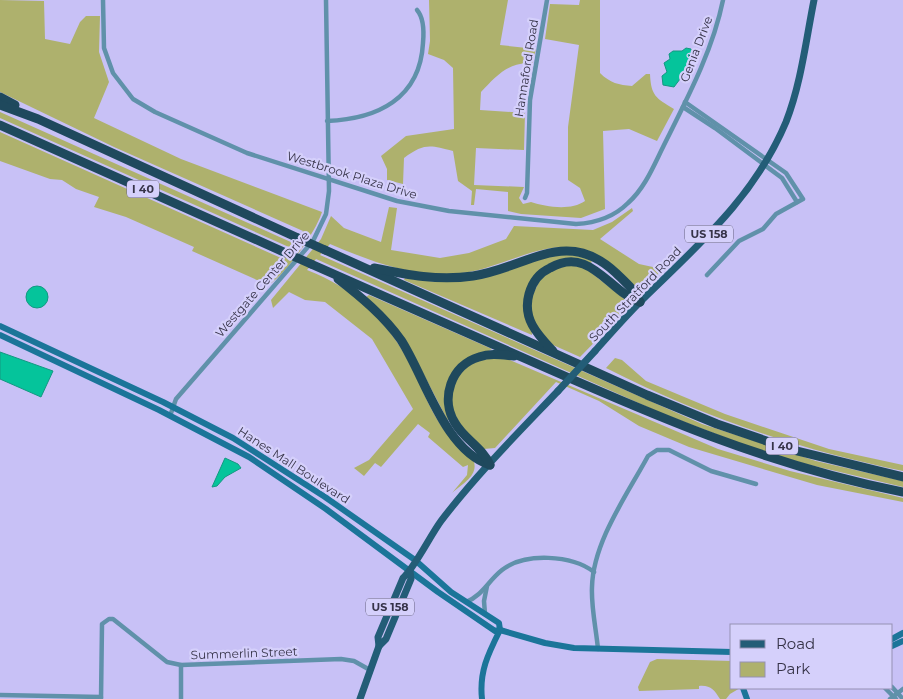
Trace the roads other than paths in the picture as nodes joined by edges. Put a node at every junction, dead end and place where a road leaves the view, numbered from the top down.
1 (103, 0) edge
2 (326, 0) edge
3 (547, 0) edge
4 (723, 0) edge
5 (814, 0) edge
6 (416, 10) dead end
7 (0, 97) edge
8 (684, 104) junction
9 (0, 105) edge
10 (38, 120) junction
11 (327, 121) junction
12 (0, 125) edge
13 (766, 161) junction
14 (328, 180) junction
15 (525, 198) dead end
16 (797, 202) junction
17 (357, 264) junction
18 (326, 270) junction
19 (707, 275) dead end
20 (640, 302) junction
21 (0, 326) edge
22 (0, 335) edge
23 (556, 355) junction
24 (523, 358) junction
25 (173, 407) junction
26 (170, 416) junction
27 (490, 465) junction
28 (903, 476) edge
29 (756, 484) dead end
30 (903, 492) edge
31 (415, 560) junction
32 (410, 571) junction
33 (594, 572) junction
34 (487, 586) junction
35 (466, 602) junction
36 (485, 615) junction
37 (500, 630) junction
38 (598, 649) junction
39 (730, 652) edge
40 (181, 665) junction
41 (370, 670) junction
42 (903, 689) edge
43 (0, 695) edge
44 (894, 697) edge
45 (101, 698) edge
46 (903, 698) edge
47 (181, 699) edge
48 (360, 699) edge
49 (482, 699) edge

1 - 14 street, Westbrook Plaza Drive
2 - 11 street, Westgate Center Drive
3 - 15 street, Hannaford Road
4 - 8 street, Genia Drive
5 - 13 main road, South Stratford Road / US 158
6 - 11 street
7 - 10 highway
8 - 13 street
8 - 14 street, Westbrook Plaza Drive
9 - 10 highway, I 40
10 - 17 highway, I 40, bridge
11 - 14 street, Westgate Center Drive
12 - 18 highway, I 40, bridge
13 - 16 street
13 - 16 street
13 - 20 main road, South Stratford Road / US 158
14 - 25 street, Westgate Center Drive
16 - 19 street
17 - 20 highway
17 - 23 highway, I 40
18 - 24 highway, I 40
18 - 27 highway
20 - 23 highway
20 - 27 main road, South Stratford Road / US 158, bridge
21 - 25 main road, Hanes Mall Boulevard
22 - 26 main road, Hanes Mall Boulevard
23 - 28 highway, I 40
24 - 27 highway
24 - 30 highway, I 40
25 - 26 street, Westgate Center Drive
25 - 31 main road, Hanes Mall Boulevard
26 - 32 main road, Hanes Mall Boulevard
27 - 31 main road, South Stratford Road / US 158
29 - 33 street
31 - 32 main road, South Stratford Road / US 158
31 - 35 main road, Hanes Mall Boulevard
32 - 37 main road, Hanes Mall Boulevard
32 - 41 main road, South Stratford Road / US 158
33 - 34 street
33 - 38 street
34 - 35 street
34 - 36 street
35 - 36 main road, Hanes Mall Boulevard
36 - 37 main road, Hanes Mall Boulevard
37 - 38 main road, Hanes Mall Boulevard
37 - 49 main road
38 - 39 main road, Hanes Mall Boulevard
40 - 41 street, Summerlin Street
40 - 45 street, Summerlin Street
40 - 47 street
41 - 48 main road, South Stratford Road / US 158
42 - 44 street
43 - 45 street
44 - 46 street

